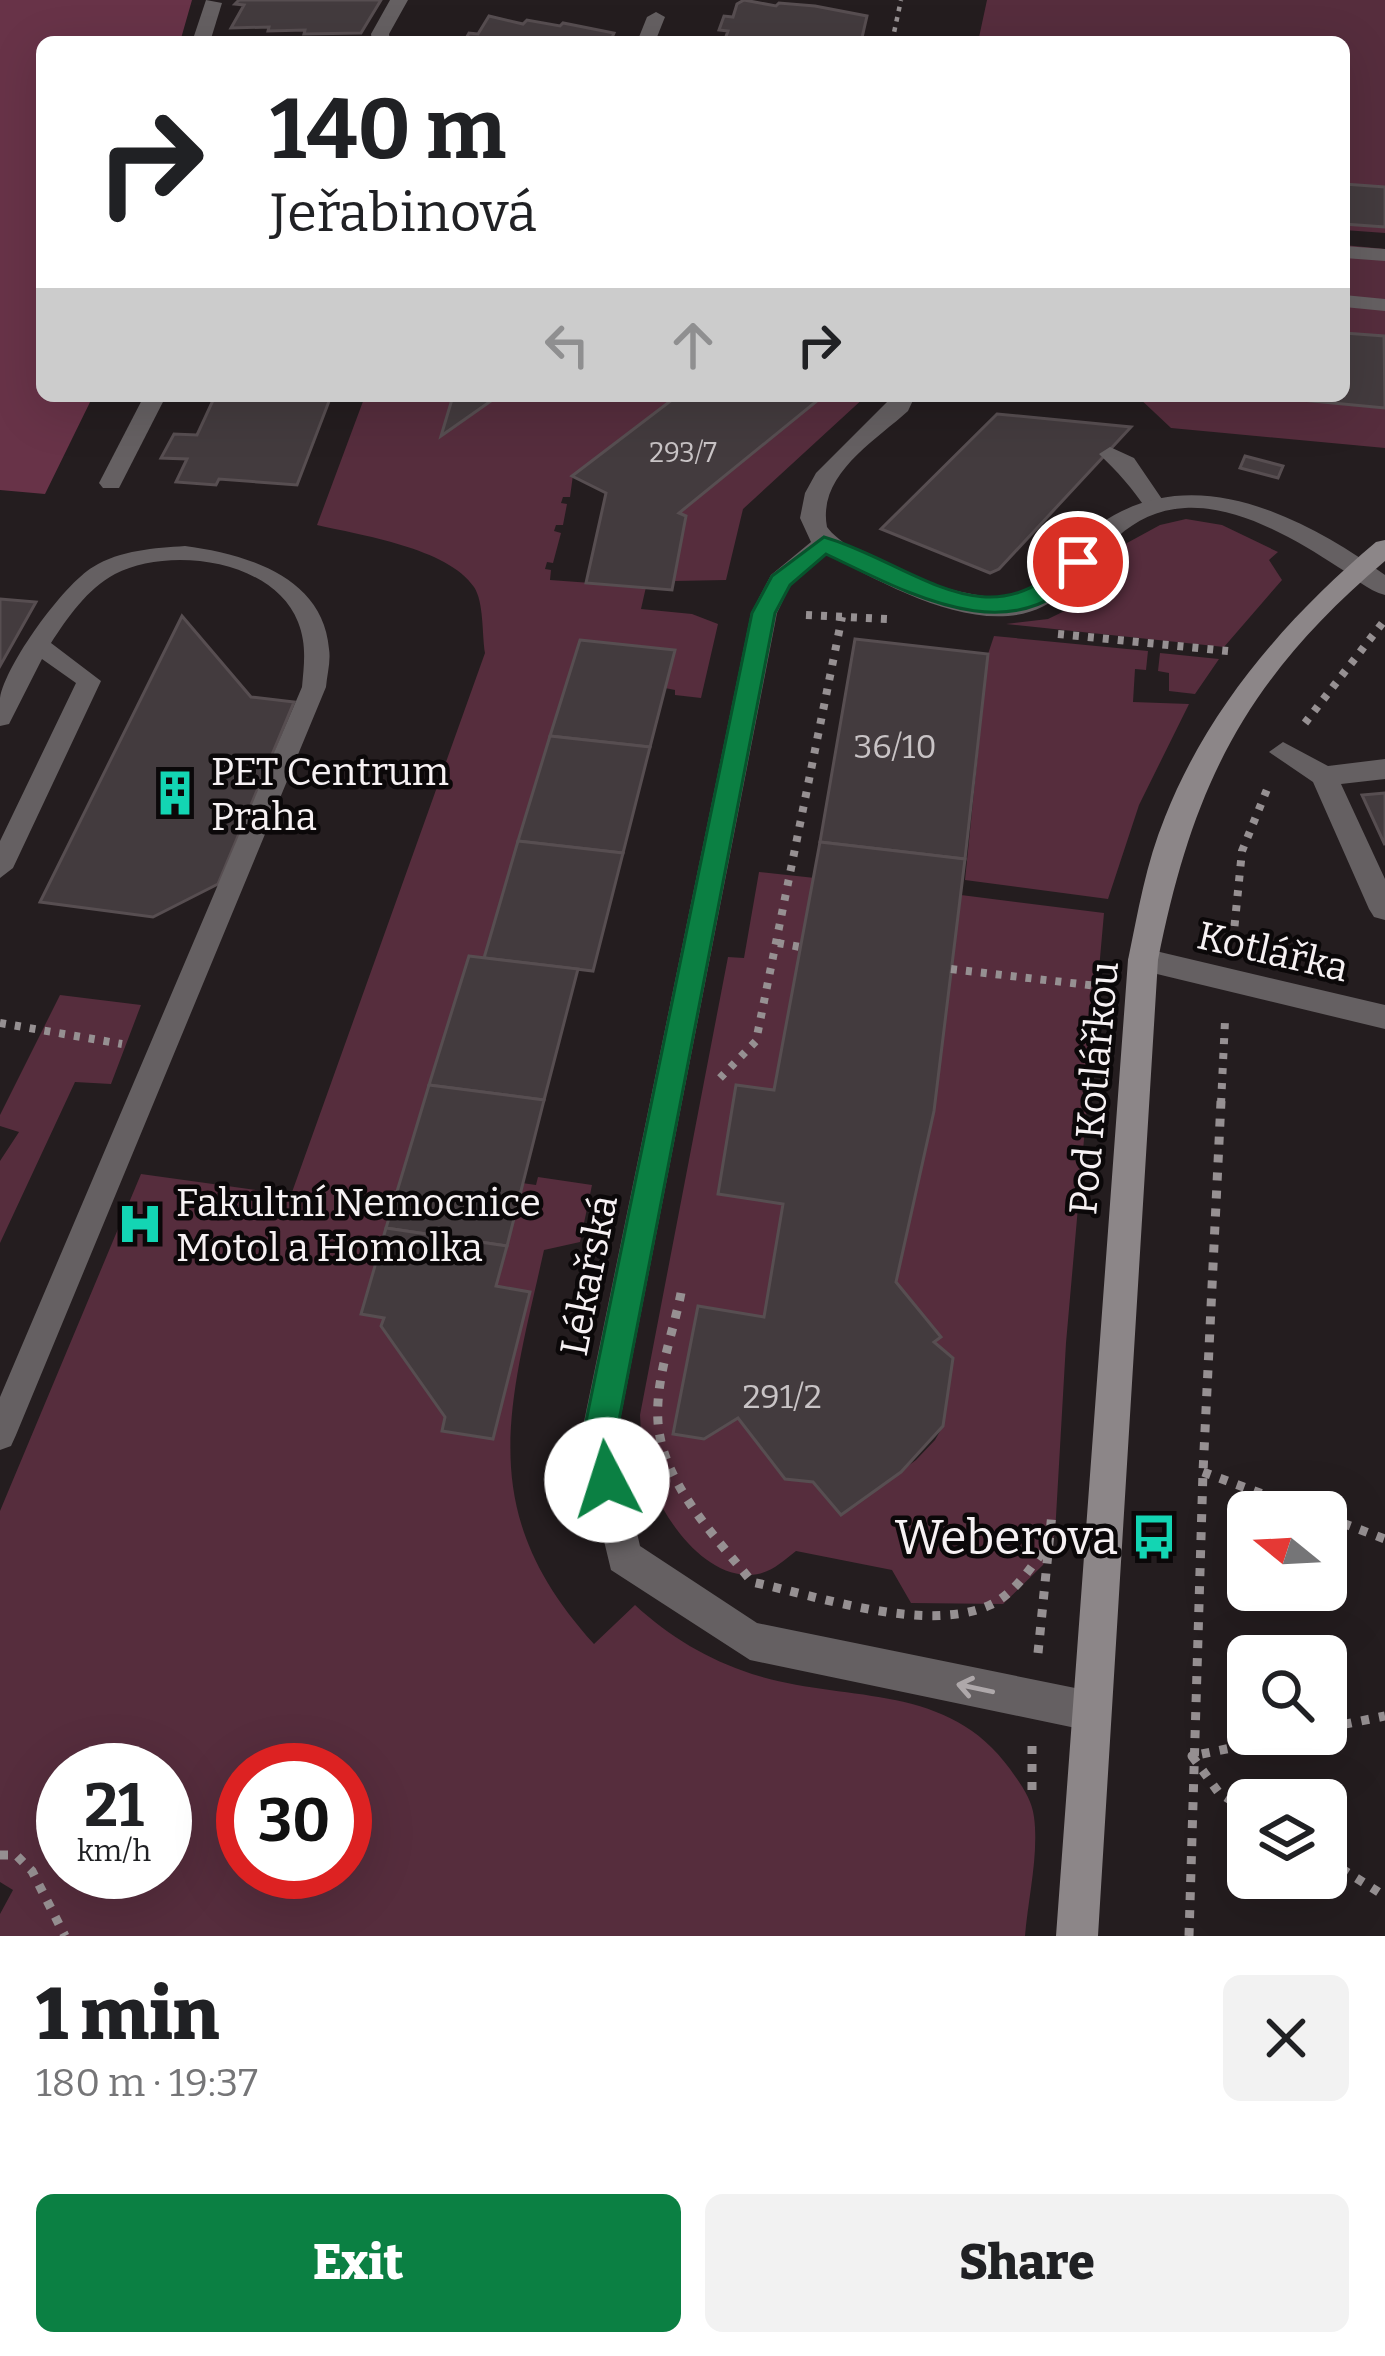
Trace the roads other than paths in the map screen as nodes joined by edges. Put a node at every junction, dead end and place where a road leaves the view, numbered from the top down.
1 (399, 0) edge
2 (213, 3) dead end
3 (656, 17) dead end
4 (203, 36) edge
5 (380, 36) edge
6 (648, 36) edge
7 (1350, 252) edge
8 (1385, 255) edge
9 (1350, 302) edge
10 (1385, 305) edge
11 (151, 402) edge
12 (902, 402) edge
13 (1110, 454) dead end
14 (111, 483) dead end
15 (1154, 505) junction
16 (824, 544) junction
17 (1377, 568) edge
18 (38, 645) junction
19 (0, 718) edge
20 (1283, 752) road end
21 (1385, 770) edge
22 (1324, 776) junction
23 (0, 868) edge
24 (1384, 909) edge
25 (1143, 960) junction
26 (1385, 1017) edge
27 (0, 1435) edge
28 (1090, 1711) junction
29 (1077, 1936) edge

1 - 5 street
2 - 4 street
3 - 6 street
7 - 8 lane
9 - 10 lane
11 - 14 street
12 - 16 street
13 - 15 lane
15 - 16 street
15 - 17 street
28 -> 16 street, Lékařská
17 - 25 street, Pod Kotlářkou
18 - 19 lane
18 - 23 lane
18 - 27 lane
20 - 22 street
21 - 22 street
22 - 24 street
25 - 26 street, Kotlářka
25 - 28 street, Pod Kotlářkou
28 - 29 street

